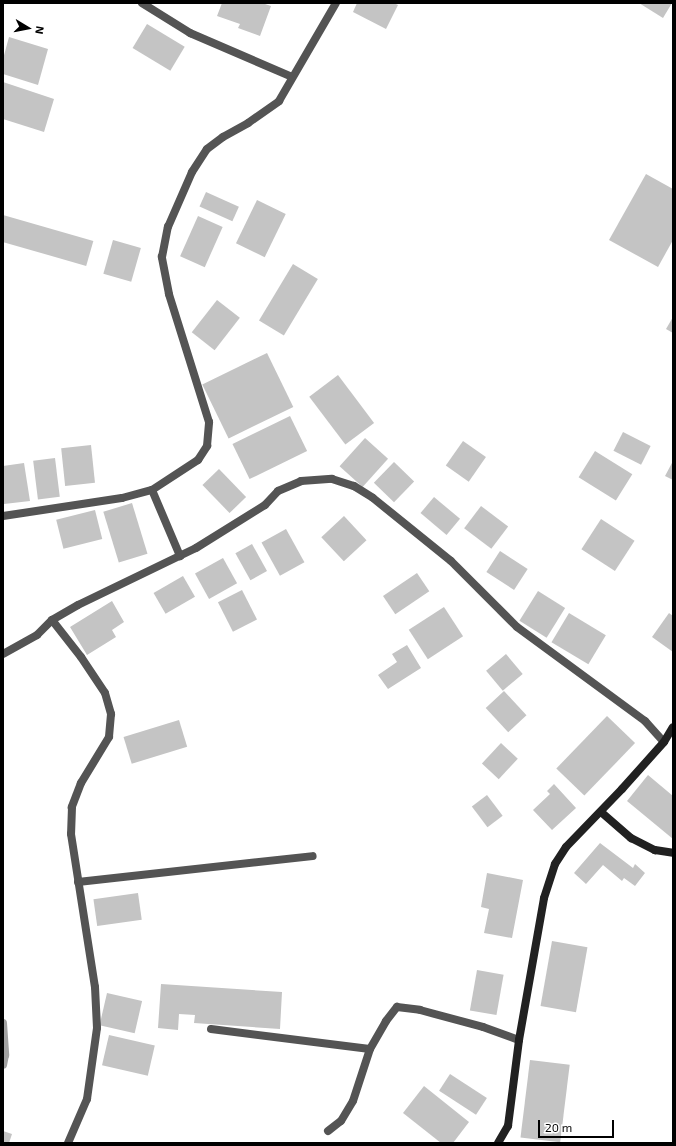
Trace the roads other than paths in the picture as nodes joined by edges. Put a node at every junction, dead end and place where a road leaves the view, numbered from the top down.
1 (142, 3) edge
2 (336, 3) edge
3 (292, 77) junction
4 (152, 490) junction
5 (3, 516) edge
6 (180, 556) junction
7 (52, 620) junction
8 (3, 654) edge
9 (673, 726) edge
10 (664, 742) junction
11 (601, 812) junction
12 (673, 853) edge
13 (313, 856) dead end
14 (78, 882) junction
15 (211, 1029) dead end
16 (519, 1040) junction
17 (370, 1049) junction
18 (328, 1131) dead end
19 (68, 1143) edge
20 (498, 1143) edge

1 - 3 street
2 - 3 street
3 - 4 street
4 - 5 street
4 - 6 street
6 - 7 street
6 - 10 street
7 - 8 street
7 - 14 street
9 - 10 main road
10 - 11 main road
11 - 12 main road
11 - 16 main road
13 - 14 street
14 - 19 street
15 - 17 street
16 - 17 street
16 - 20 main road
17 - 18 street

